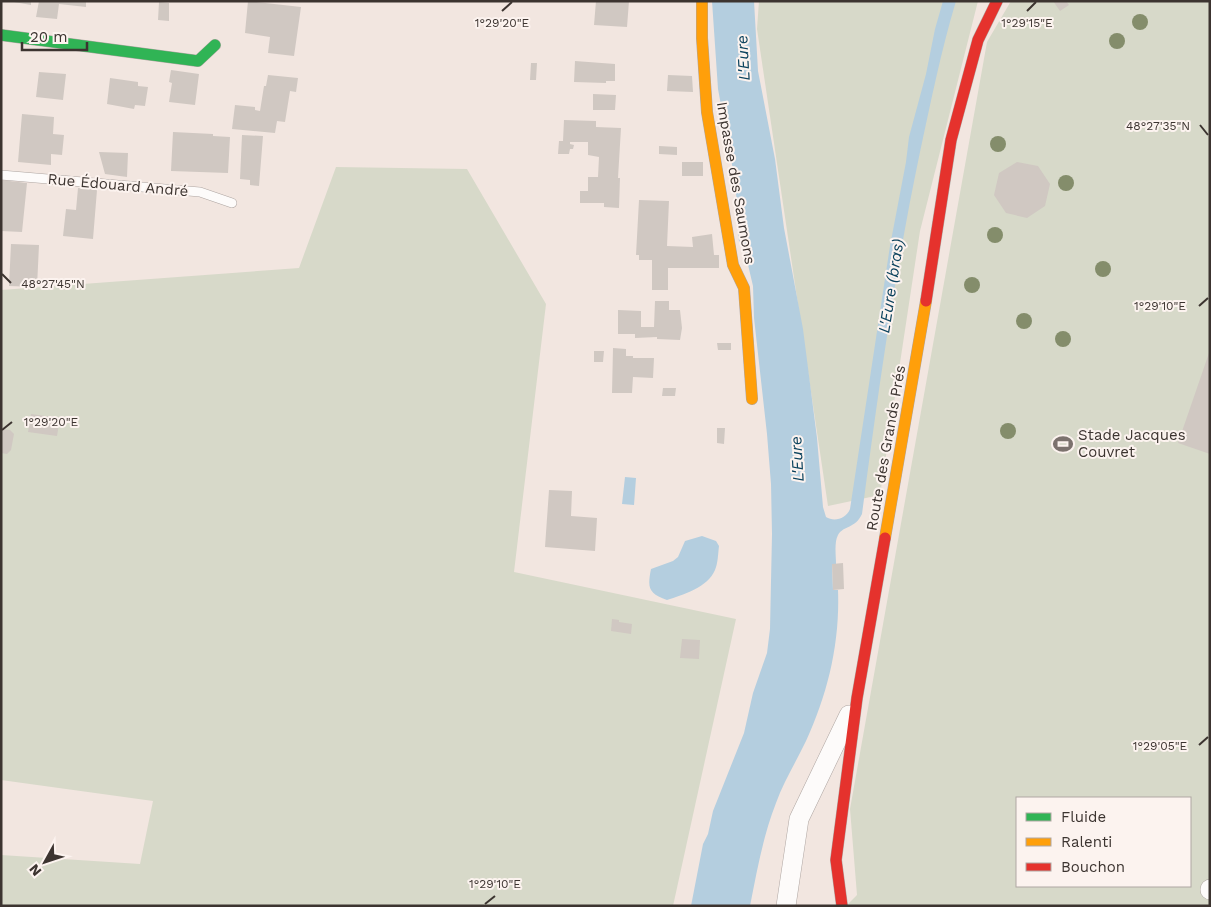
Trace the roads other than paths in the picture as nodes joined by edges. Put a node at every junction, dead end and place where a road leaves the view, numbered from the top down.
1 (702, 1) edge
2 (997, 1) edge
3 (1, 35) edge
4 (216, 45) dead end
5 (1, 175) edge
6 (232, 204) dead end
7 (752, 399) dead end
8 (857, 698) junction
9 (786, 906) edge
10 (842, 906) edge

1 - 7 street, Impasse des Saumons
2 - 8 street, Route des Grands Prés
3 - 4 street
5 - 6 lane, Rue Édouard André
8 - 9 street
8 - 10 street, Route des Grands Prés

